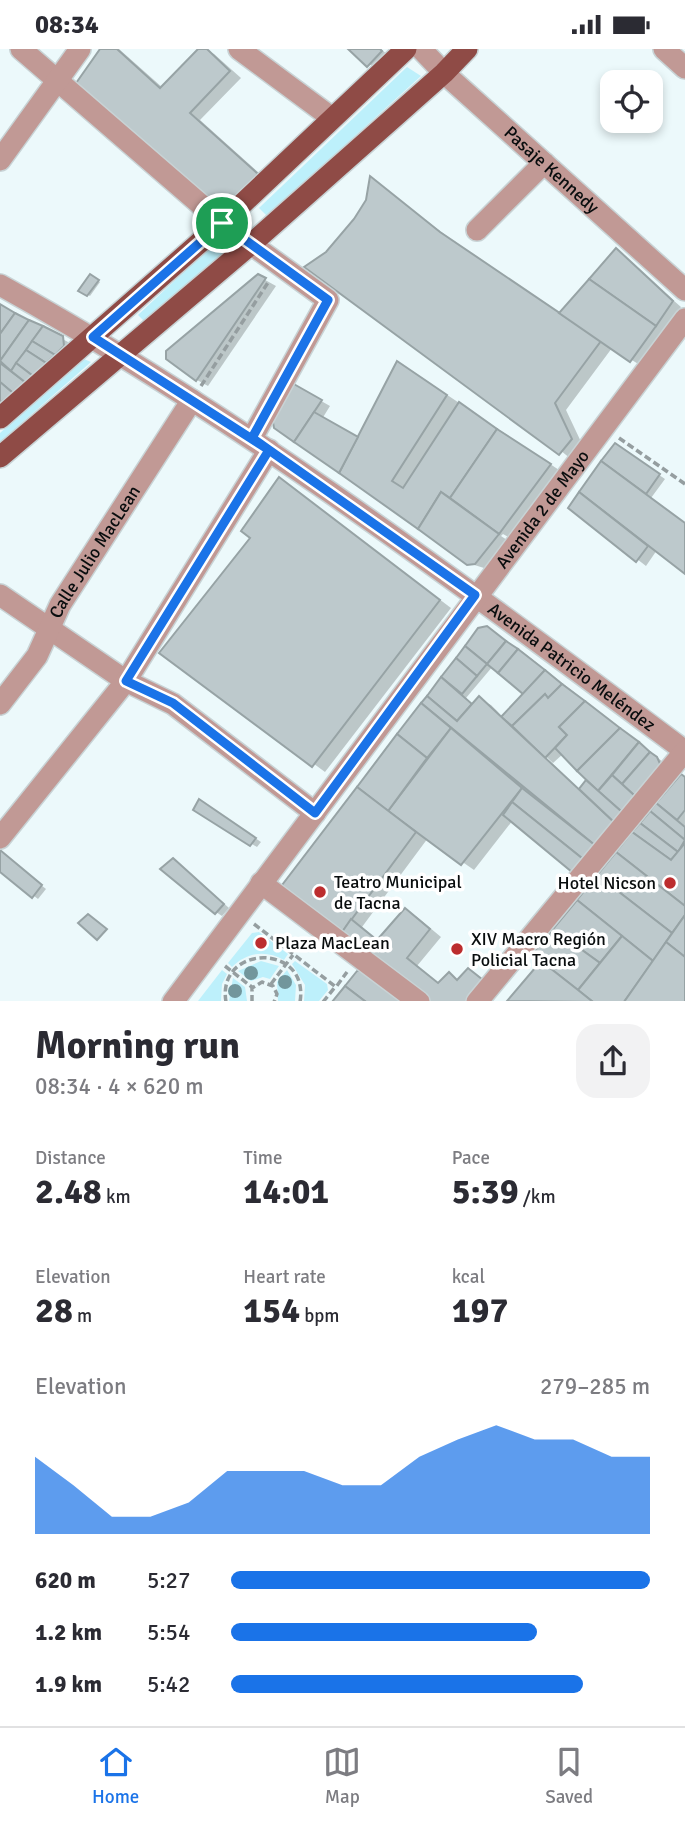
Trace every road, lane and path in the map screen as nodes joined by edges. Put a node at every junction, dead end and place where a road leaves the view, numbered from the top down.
1 (21, 49) edge
2 (80, 49) edge
3 (239, 49) edge
4 (406, 49) edge
5 (421, 49) edge
6 (467, 49) edge
7 (664, 49) edge
8 (685, 68) edge
9 (444, 73) junction
10 (58, 80) junction
11 (332, 118) junction
12 (0, 160) edge
13 (544, 163) junction
14 (222, 223) junction
15 (477, 230) dead end
16 (250, 245) junction
17 (278, 267) junction
18 (0, 285) edge
19 (685, 290) edge
20 (685, 319) edge
21 (93, 337) junction
22 (119, 353) junction
23 (192, 400) junction
24 (0, 418) edge
25 (603, 427) junction
26 (261, 444) junction
27 (0, 457) edge
28 (685, 484) edge
29 (475, 595) junction
30 (0, 596) edge
31 (50, 628) junction
32 (126, 681) junction
33 (0, 703) edge
34 (685, 751) edge
35 (315, 813) junction
36 (0, 838) edge
37 (261, 883) junction
38 (255, 924) dead end
39 (293, 954) junction
40 (358, 956) junction
41 (286, 964) junction
42 (223, 965) dead end
43 (233, 972) junction
44 (271, 983) junction
45 (335, 987) junction
46 (253, 988) junction
47 (178, 1000) edge
48 (226, 1001) edge
49 (253, 1001) edge
50 (274, 1001) edge
51 (300, 1001) edge
52 (324, 1001) edge
53 (418, 1001) edge
54 (478, 1001) edge

1 - 10 street
2 - 10 street
3 - 11 street
4 - 11 main road
5 - 9 street, Pasaje Kennedy
6 - 9 main road
7 - 8 street
9 - 13 street, Pasaje Kennedy
9 - 16 main road
10 - 12 street
10 - 14 street
11 - 14 main road
13 - 15 street
13 - 19 street, Pasaje Kennedy
14 - 16 street
14 - 21 main road
16 - 17 street
16 - 22 main road
17 - 23 path
17 - 26 street
18 - 21 street, Avenida Patricio Meléndez
20 - 25 street, Avenida 2 de Mayo
21 - 22 street, Avenida Patricio Meléndez
21 - 24 main road
22 - 23 street, Avenida Patricio Meléndez
22 - 27 main road
23 - 26 street, Avenida Patricio Meléndez
23 - 31 street, Calle Julio MacLean
25 - 28 path
25 - 29 street, Avenida 2 de Mayo
26 - 29 street, Avenida Patricio Meléndez
26 - 32 street
29 - 34 street, Avenida Patricio Meléndez
29 - 35 street, Avenida 2 de Mayo
30 - 31 street
31 - 32 street
31 - 33 street, Calle Julio MacLean
32 - 35 street
32 - 36 street
34 - 54 street
35 - 37 street, Avenida 2 de Mayo
37 - 40 street
37 - 47 street, Avenida 2 de Mayo
38 - 39 path
39 - 41 path
39 - 45 path
40 - 45 path
40 - 53 street
41 - 43 path
41 - 44 path
41 - 51 path
42 - 43 path
43 - 46 path
43 - 48 path
44 - 46 path
44 - 50 path
45 - 52 path
46 - 49 path

